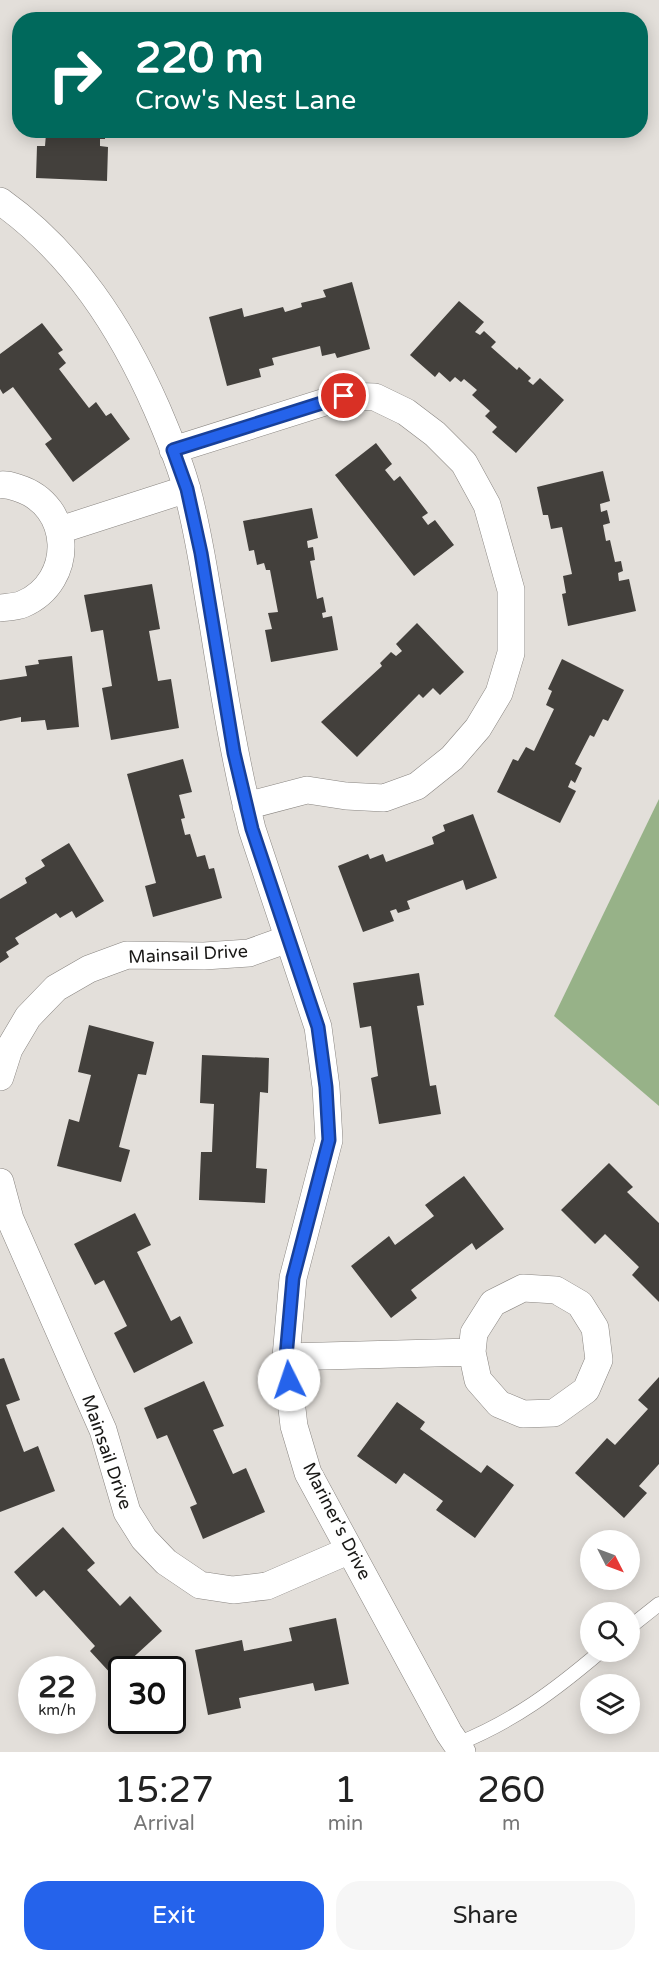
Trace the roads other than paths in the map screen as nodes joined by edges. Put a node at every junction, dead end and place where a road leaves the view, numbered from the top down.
1 (0, 201) edge
2 (173, 450) junction
3 (0, 485) edge
4 (187, 489) junction
5 (60, 530) junction
6 (0, 608) edge
7 (246, 806) junction
8 (288, 939) junction
9 (0, 1077) edge
10 (0, 1182) edge
11 (472, 1352) junction
12 (286, 1357) junction
13 (350, 1550) junction
14 (659, 1604) edge
15 (640, 1619) edge
16 (588, 1662) edge
17 (460, 1748) edge

1 - 2 street, Mariner's Drive
2 - 4 street, Mariner's Drive
2 - 7 street
3 - 5 street
4 - 5 street
4 - 7 street, Mariner's Drive
5 - 6 street
7 - 8 street, Mariner's Drive
8 - 9 street, Mainsail Drive
8 - 12 street, Mariner's Drive
10 - 13 street, Mainsail Drive
11 - 11 street
11 - 12 street
12 - 13 street, Mariner's Drive
13 - 17 street, Mariner's Drive
14 - 15 lane
16 - 17 lane

